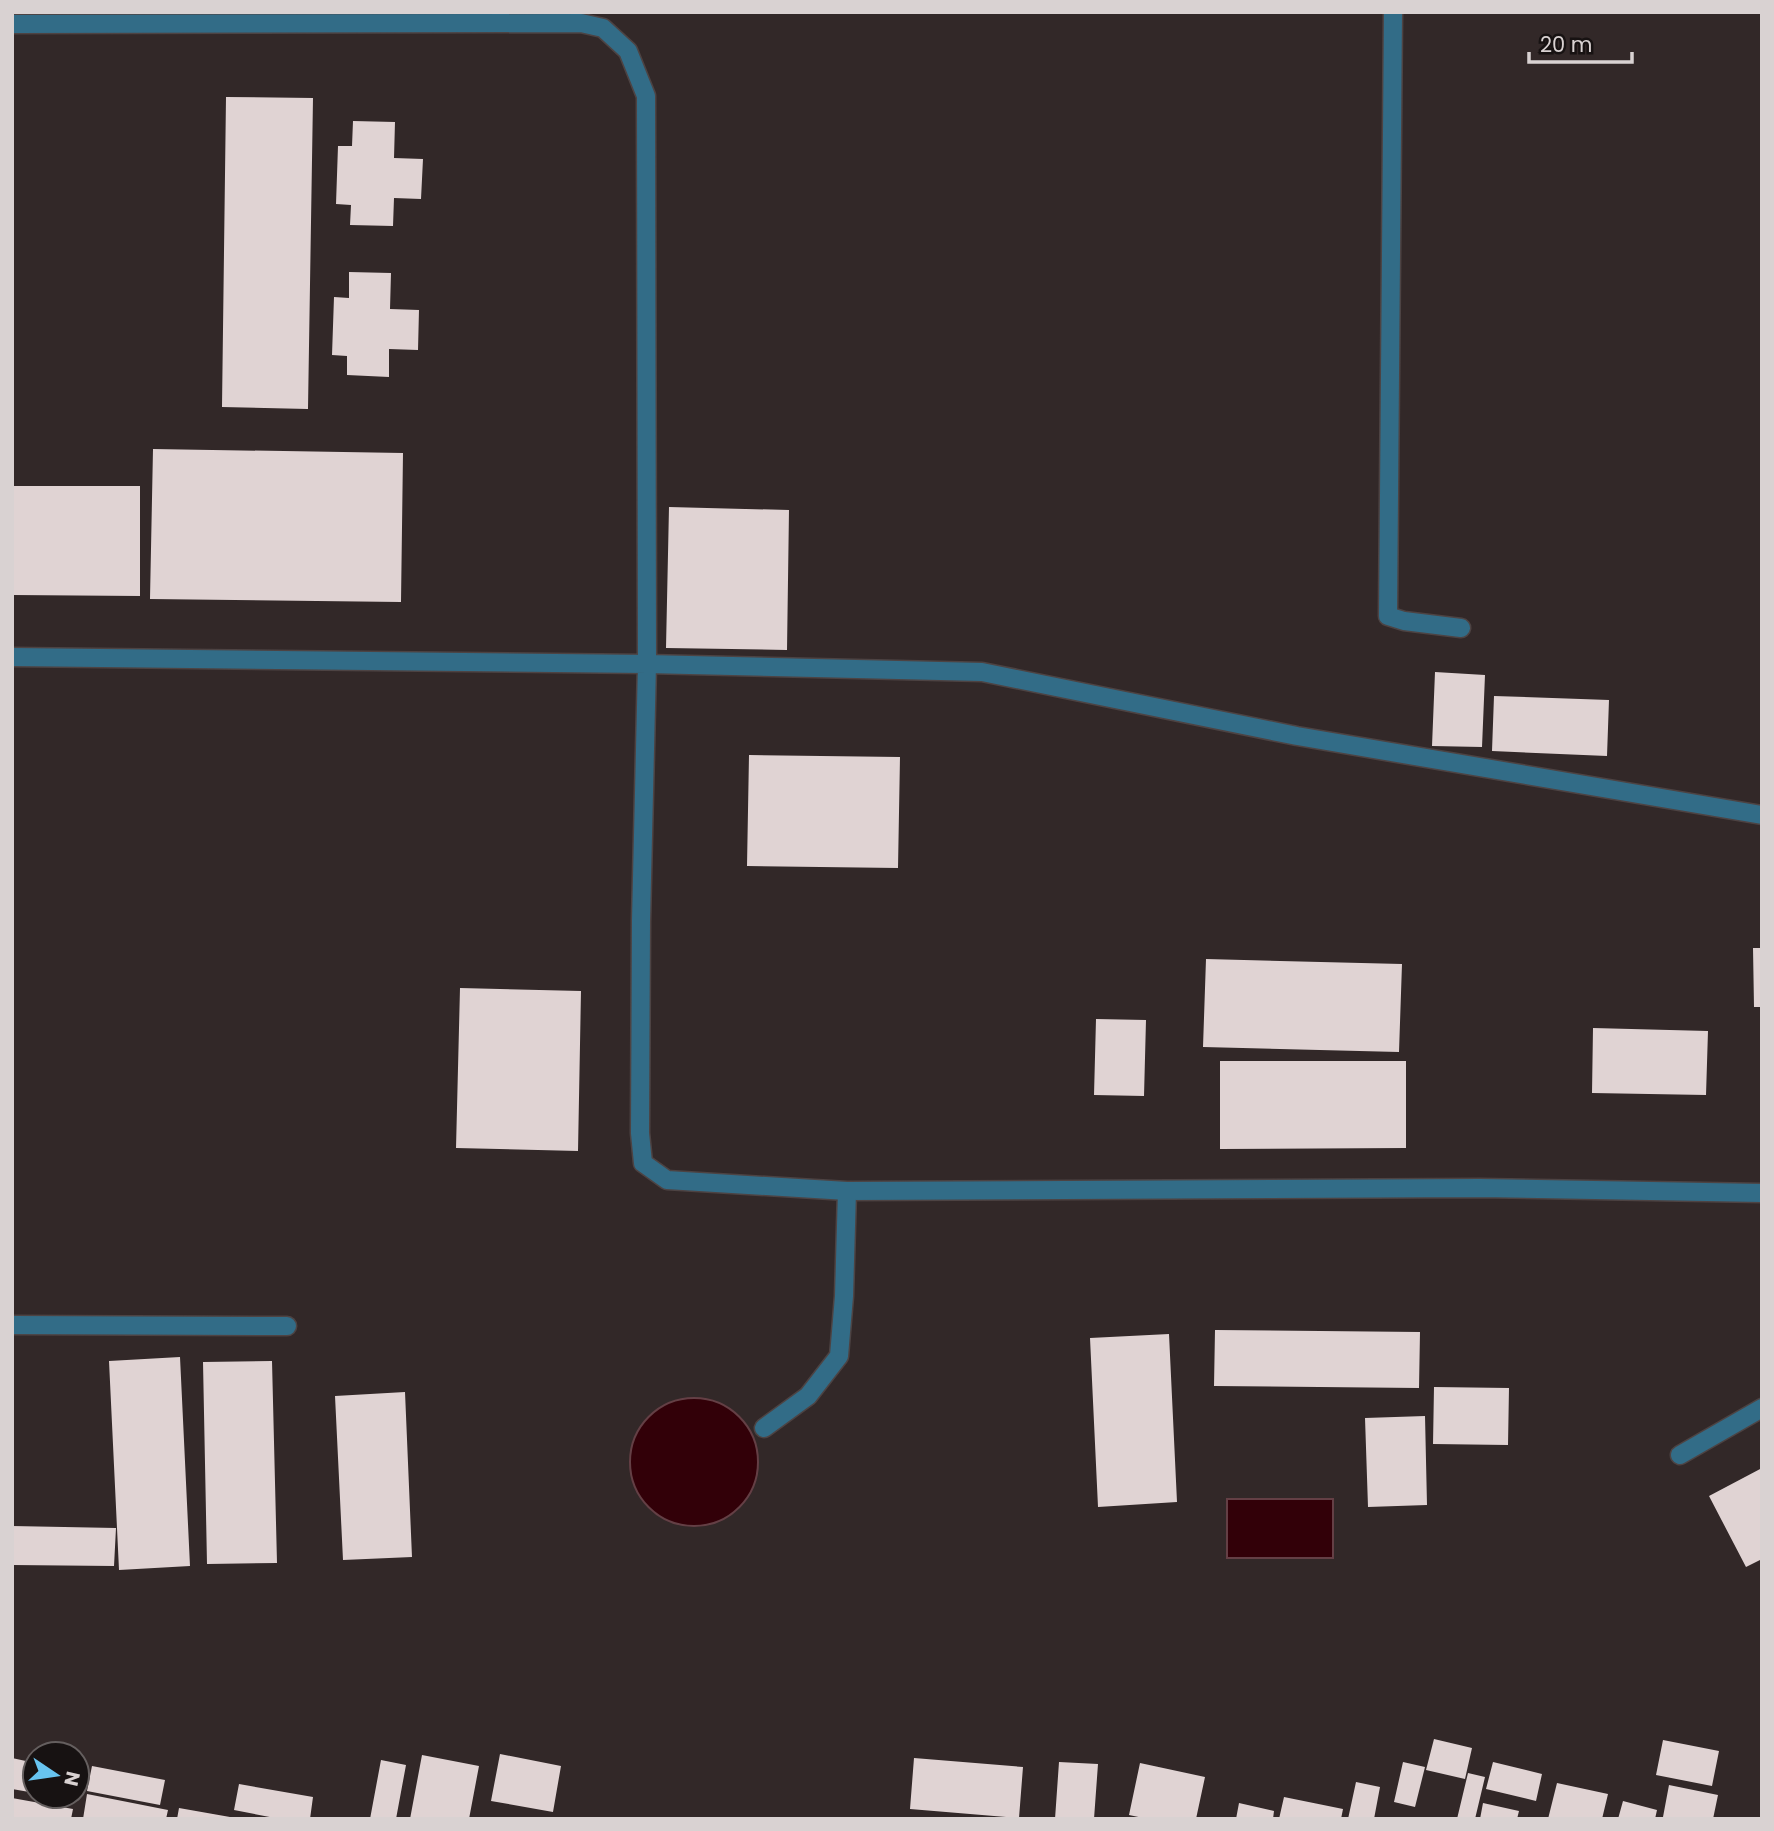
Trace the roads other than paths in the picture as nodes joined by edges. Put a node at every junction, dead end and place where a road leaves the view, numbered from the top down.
1 (1393, 12) edge
2 (12, 24) edge
3 (1461, 628) dead end
4 (12, 657) edge
5 (647, 664) junction
6 (1762, 815) edge
7 (847, 1191) junction
8 (1762, 1193) edge
9 (12, 1325) edge
10 (287, 1326) dead end
11 (1762, 1408) edge
12 (764, 1428) dead end
13 (1680, 1455) dead end

1 - 3 lane
2 - 5 lane
4 - 5 lane
5 - 6 lane
5 - 7 lane
7 - 8 lane
7 - 12 lane
9 - 10 lane
11 - 13 lane

